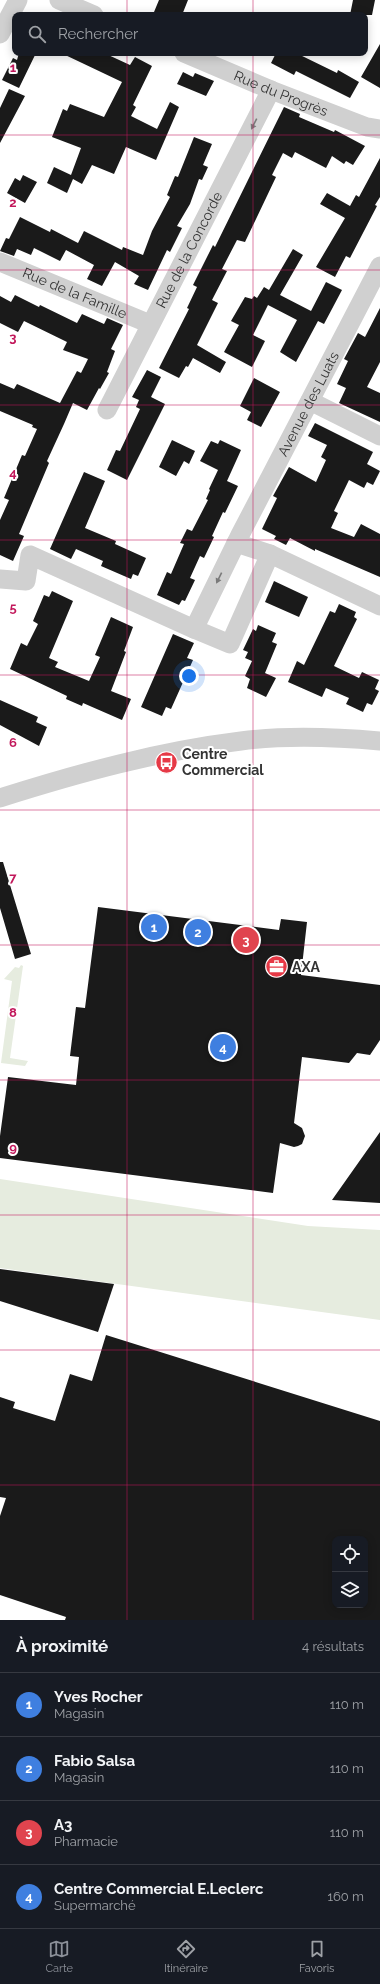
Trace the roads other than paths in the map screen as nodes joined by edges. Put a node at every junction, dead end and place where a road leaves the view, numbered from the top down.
1 (18, 0) edge
2 (59, 0) edge
3 (87, 12) edge
4 (0, 34) edge
5 (191, 56) edge
6 (272, 90) junction
7 (380, 129) edge
8 (0, 262) edge
9 (380, 266) edge
10 (150, 324) junction
11 (310, 401) junction
12 (107, 410) dead end
13 (380, 436) edge
14 (236, 543) junction
15 (270, 554) junction
16 (0, 579) edge
17 (380, 606) edge
18 (194, 629) junction
19 (380, 741) edge
20 (0, 798) edge

1 - 4 street
2 - 3 street
5 - 6 street, Rue du Progrès
6 - 7 street, Rue du Progrès
6 -> 10 street, Rue de la Concorde
8 - 10 street, Rue de la Famille
9 - 11 street, Avenue des Luats
10 - 12 street, Rue de la Concorde
11 - 13 street
11 - 14 street, Avenue des Luats
14 - 15 street
14 -> 18 street, Avenue des Luats
15 - 17 street
15 - 18 street
16 - 18 street
19 - 20 street

